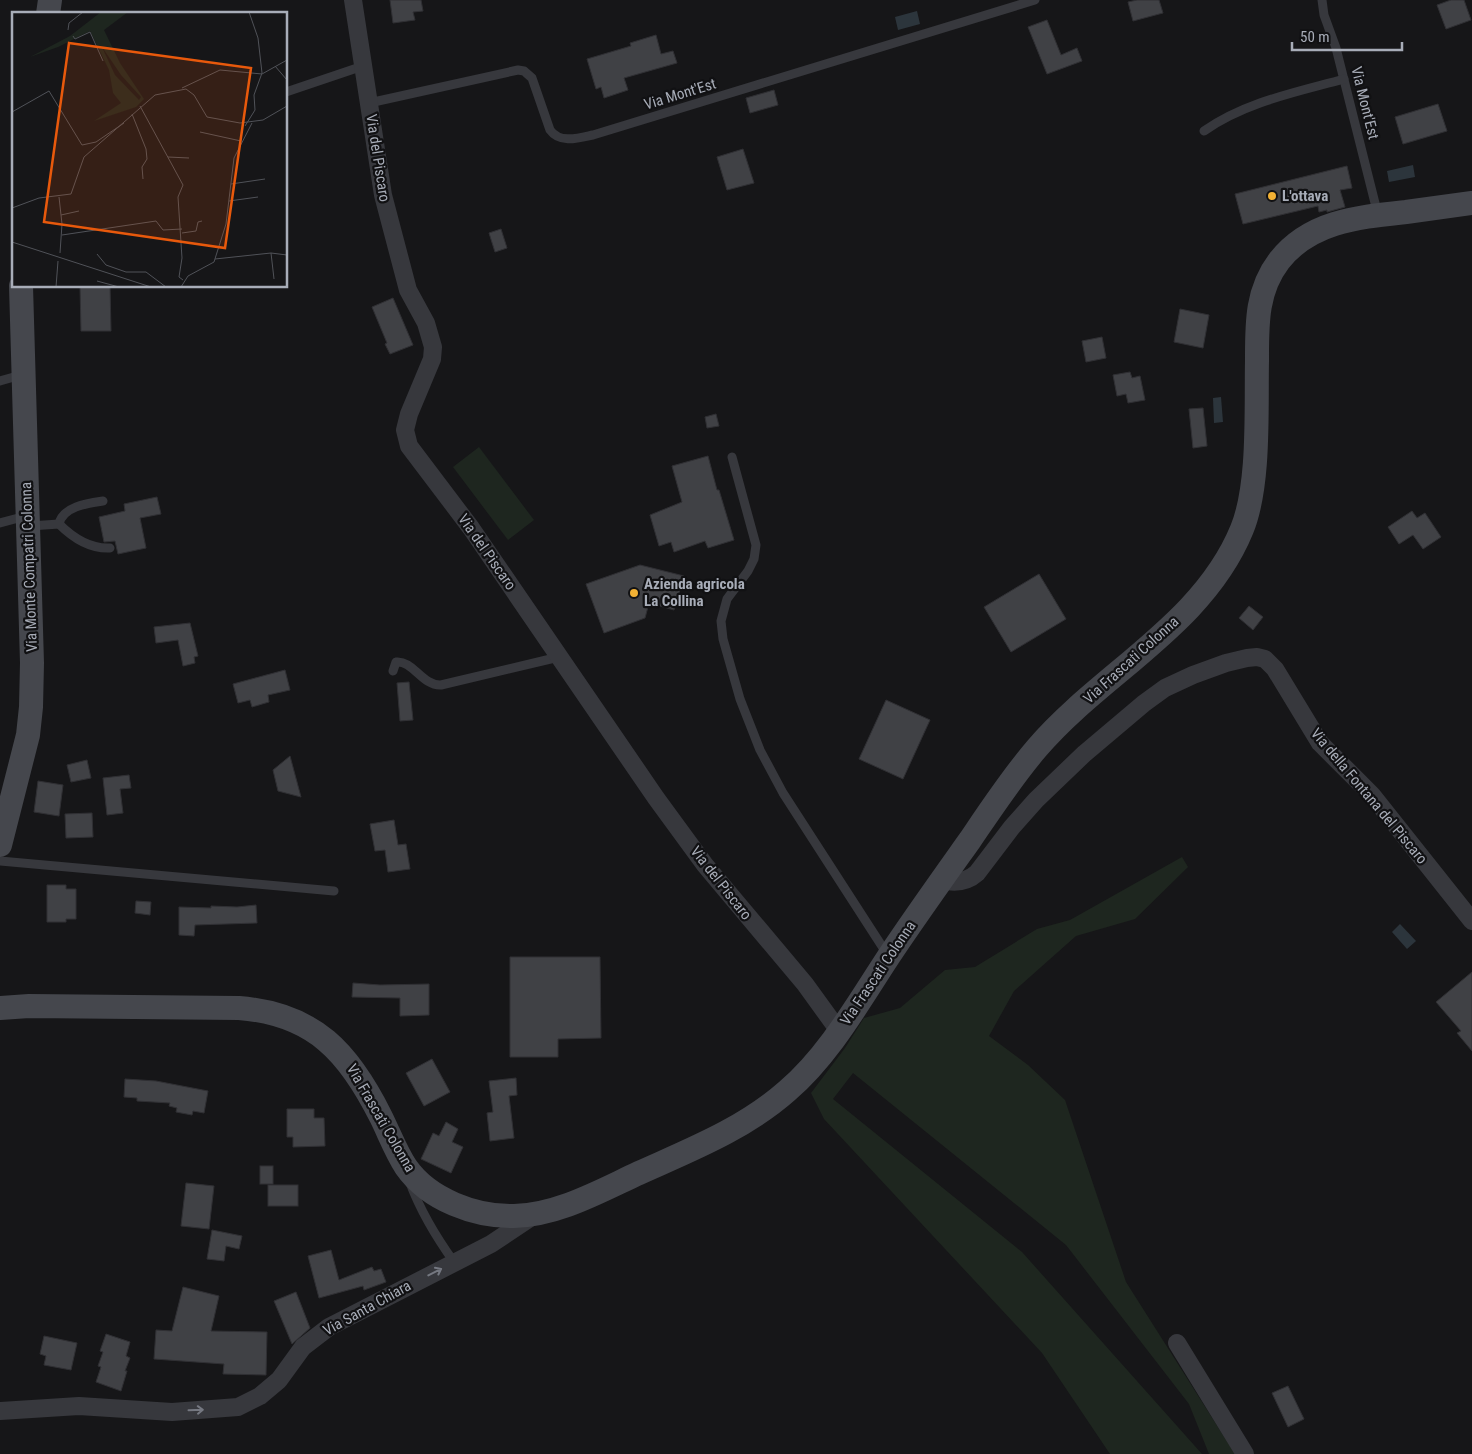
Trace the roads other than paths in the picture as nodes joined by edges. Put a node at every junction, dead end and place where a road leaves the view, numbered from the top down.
1 (353, 0) edge
2 (1035, 0) edge
3 (1322, 0) edge
4 (364, 66) junction
5 (1344, 78) junction
6 (288, 91) edge
7 (369, 103) junction
8 (1204, 131) dead end
9 (1472, 203) edge
10 (1378, 215) junction
11 (21, 288) edge
12 (24, 375) junction
13 (0, 381) edge
14 (732, 457) dead end
15 (104, 501) dead end
16 (27, 521) junction
17 (0, 523) edge
18 (59, 524) junction
19 (110, 548) dead end
20 (559, 657) junction
21 (393, 671) dead end
22 (0, 845) edge
23 (0, 861) edge
24 (942, 880) junction
25 (334, 891) dead end
26 (1472, 921) edge
27 (889, 957) junction
28 (0, 1002) edge
29 (29, 1006) junction
30 (0, 1008) edge
31 (839, 1031) junction
32 (402, 1159) junction
33 (537, 1214) junction
34 (454, 1262) junction
35 (1177, 1343) dead end
36 (0, 1411) edge
37 (1245, 1454) edge

1 - 4 street, Via del Piscaro
2 - 7 lane, Via Mont'Est
3 - 5 lane, Via Mont'Est
4 - 6 lane
4 - 7 street, Via del Piscaro
5 - 8 lane
5 - 10 lane, Via Mont'Est
7 - 20 street, Via del Piscaro
9 - 10 street, Via Frascati Colonna
10 - 24 street, Via Frascati Colonna
11 - 12 street, Via Monte Compatri Colonna
12 - 13 lane
12 - 16 street, Via Monte Compatri Colonna
14 - 27 lane
15 - 18 lane
16 - 17 lane
16 - 18 lane
16 - 22 street, Via Monte Compatri Colonna
18 - 19 lane
20 - 21 lane
20 - 31 street, Via del Piscaro
23 - 25 lane
24 - 26 street, Via della Fontana del Piscaro
24 - 27 street, Via Frascati Colonna
27 - 31 street, Via Frascati Colonna
28 - 29 street
29 - 30 street, Via Frascati Colonna
29 - 32 street, Via Frascati Colonna
31 - 33 street, Via Frascati Colonna
32 - 33 street, Via Frascati Colonna
32 - 34 lane
33 - 34 street, Via Santa Chiara
36 -> 34 street, Via Santa Chiara
35 - 37 street

